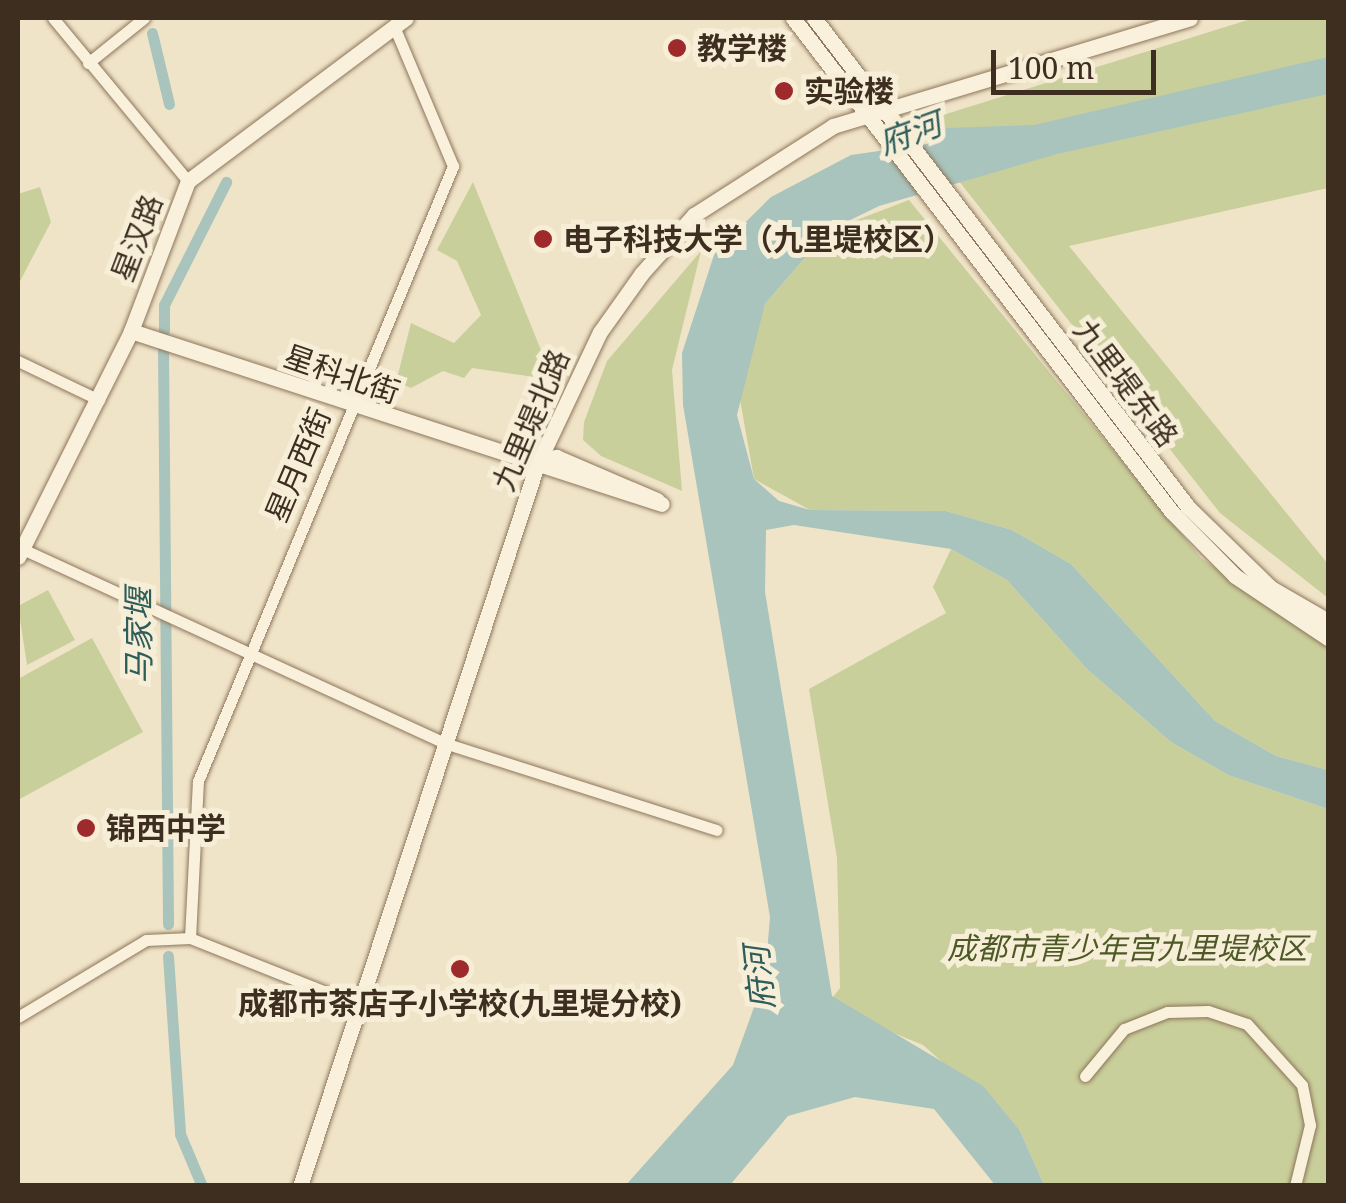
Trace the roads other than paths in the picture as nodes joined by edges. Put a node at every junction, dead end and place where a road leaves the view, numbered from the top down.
1 (53, 18) edge
2 (792, 18) edge
3 (814, 18) edge
4 (1190, 18) edge
5 (136, 20) edge
6 (400, 22) edge
7 (88, 63) junction
8 (878, 109) junction
9 (859, 115) junction
10 (188, 181) junction
11 (131, 330) junction
12 (18, 362) edge
13 (99, 400) junction
14 (350, 407) junction
15 (537, 465) junction
16 (22, 554) edge
17 (1328, 622) edge
18 (1328, 638) edge
19 (245, 657) junction
20 (444, 743) junction
21 (716, 830) dead end
22 (190, 938) junction
23 (358, 1005) junction
24 (18, 1017) edge
25 (1084, 1076) dead end
26 (300, 1186) edge
27 (1295, 1186) edge

1 - 7 street
2 - 9 street
3 - 8 street, 九里堤东路
4 - 8 street, 九里堤北路
5 - 7 street
6 - 10 street, 星汉路
6 - 14 street, 星月西街
7 - 10 street
8 - 9 street, 九里堤北路
8 - 17 street, 九里堤东路
9 - 15 street, 九里堤北路
9 - 18 street
10 - 11 street, 星汉路
11 - 13 street, 星汉路
11 - 14 street, 星科北街
12 - 13 street
13 - 16 street, 星汉路
14 - 15 street, 星科北街
14 - 19 street, 星月西街
15 - 15 street
15 - 20 street, 九里堤北路
16 - 19 street
19 - 20 street
19 - 22 street, 星月西街
20 - 21 street
20 - 23 street, 九里堤北路
22 - 23 street
22 - 24 street
23 - 26 street, 九里堤北路
25 - 27 street

